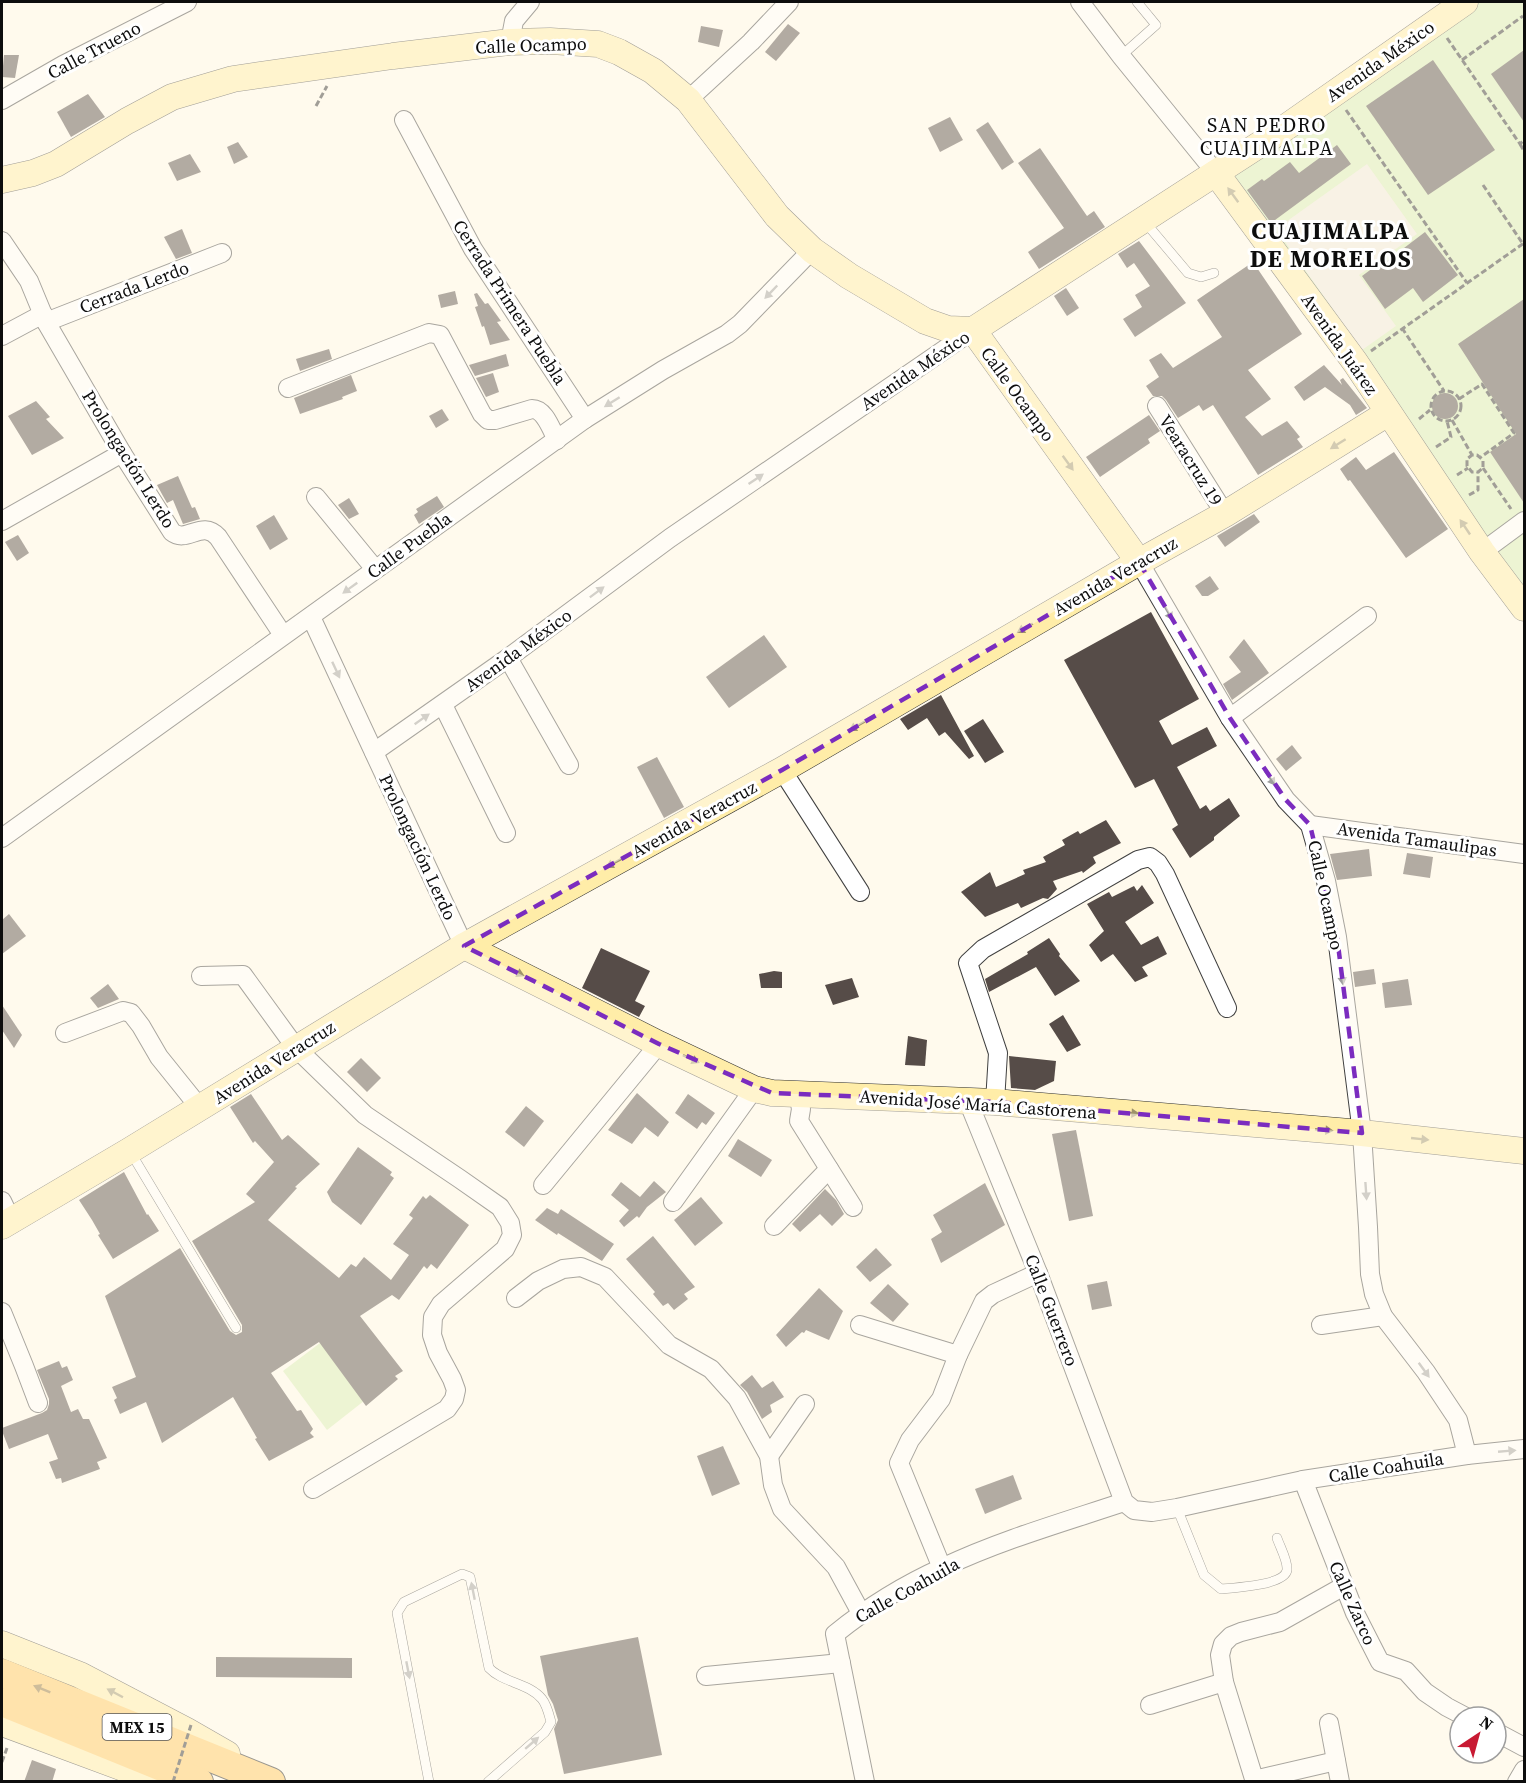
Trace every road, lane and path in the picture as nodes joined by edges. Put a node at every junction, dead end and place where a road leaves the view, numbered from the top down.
1 (187, 2) edge
2 (530, 2) edge
3 (789, 2) edge
4 (1080, 2) edge
5 (1137, 2) edge
6 (1465, 2) edge
7 (158, 7) edge
8 (1523, 16) dead end
9 (1436, 22) junction
10 (510, 42) junction
11 (1121, 56) junction
12 (1462, 60) junction
13 (1334, 93) junction
14 (2, 100) edge
15 (688, 100) junction
16 (404, 120) dead end
17 (1524, 140) edge
18 (1520, 144) junction
19 (1524, 151) edge
20 (1216, 172) junction
21 (2, 180) edge
22 (1483, 185) dead end
23 (1143, 220) junction
24 (2, 241) edge
25 (1524, 243) edge
26 (812, 250) junction
27 (222, 253) dead end
28 (1214, 273) dead end
29 (1467, 283) junction
30 (45, 318) junction
31 (1402, 328) junction
32 (973, 330) junction
33 (2, 336) edge
34 (1355, 362) junction
35 (288, 388) dead end
36 (1444, 391) junction
37 (1459, 399) junction
38 (1157, 406) dead end
39 (1388, 413) junction
40 (585, 419) junction
41 (1449, 421) junction
42 (557, 440) junction
43 (1435, 448) dead end
44 (122, 453) junction
45 (1472, 455) junction
46 (1481, 457) junction
47 (1483, 468) junction
48 (316, 497) dead end
49 (1225, 514) junction
50 (1520, 518) edge
51 (2, 521) edge
52 (1482, 552) junction
53 (1139, 562) junction
54 (375, 569) junction
55 (1524, 608) edge
56 (311, 616) junction
57 (1367, 616) dead end
58 (283, 635) junction
59 (508, 658) junction
60 (443, 705) junction
61 (1230, 718) junction
62 (374, 752) junction
63 (569, 765) dead end
64 (782, 770) junction
65 (1310, 825) junction
66 (506, 833) dead end
67 (2, 838) edge
68 (1524, 854) edge
69 (860, 892) dead end
70 (464, 946) junction
71 (201, 976) dead end
72 (1227, 1008) dead end
73 (65, 1033) dead end
74 (660, 1044) junction
75 (296, 1048) junction
76 (754, 1089) junction
77 (798, 1093) junction
78 (968, 1101) junction
79 (994, 1102) junction
80 (200, 1108) junction
81 (1362, 1133) junction
82 (129, 1151) junction
83 (1524, 1151) edge
84 (829, 1169) junction
85 (543, 1185) dead end
86 (673, 1202) dead end
87 (853, 1207) dead end
88 (5, 1216) edge
89 (774, 1226) dead end
90 (1038, 1273) junction
91 (516, 1298) dead end
92 (2, 1312) edge
93 (1383, 1316) junction
94 (860, 1325) dead end
95 (1321, 1325) dead end
96 (236, 1328) dead end
97 (958, 1355) junction
98 (38, 1403) dead end
99 (805, 1404) dead end
100 (1524, 1449) edge
101 (1467, 1455) junction
102 (769, 1456) junction
103 (1303, 1480) junction
104 (313, 1489) dead end
105 (1124, 1502) junction
106 (1177, 1508) junction
107 (1276, 1538) dead end
108 (942, 1568) junction
109 (1344, 1586) junction
110 (861, 1613) junction
111 (2, 1644) edge
112 (841, 1663) junction
113 (2, 1673) edge
114 (706, 1676) dead end
115 (1224, 1682) junction
116 (2, 1702) edge
117 (1150, 1705) dead end
118 (1448, 1708) edge
119 (2, 1723) edge
120 (1329, 1724) dead end
121 (191, 1725) dead end
122 (1508, 1738) edge
123 (1524, 1747) edge
124 (1336, 1761) junction
125 (1524, 1770) edge
126 (1254, 1781) edge
127 (161, 1782) edge
128 (173, 1782) edge
129 (199, 1782) edge
130 (271, 1782) edge
131 (277, 1782) edge
132 (429, 1782) edge
133 (488, 1782) edge
134 (865, 1782) edge
135 (1340, 1782) edge
136 (1517, 1782) edge

1 - 7 street, Calle Trueno
2 - 10 street
3 - 15 street
4 - 11 street, Avenida Juárez
5 - 11 lane
6 - 9 street, Avenida México
7 - 14 street, Calle Trueno
8 - 12 path
9 - 12 path
9 - 13 street, Avenida México
10 - 15 street, Calle Ocampo
10 - 21 street, Calle Ocampo
11 - 20 street, Avenida Juárez
12 - 18 path
13 - 20 street, Avenida México
13 - 29 path
15 - 26 street, Calle Ocampo
16 - 40 street, Cerrada Primera Puebla
17 - 18 path
18 - 19 path
20 - 23 street, Avenida México
34 -> 20 street, Avenida Juárez
22 - 25 path
23 - 28 lane
23 - 32 street, Avenida México
24 - 30 street, Prolongación Lerdo
25 - 29 path
26 - 32 street, Calle Ocampo
26 -> 40 street, Calle Puebla
27 - 30 street, Cerrada Lerdo
29 - 31 path
30 - 33 street, Cerrada Lerdo
30 - 44 street, Prolongación Lerdo
31 - 34 path
31 - 36 path
32 -> 53 street, Calle Ocampo
59 -> 32 street, Avenida México
34 - 39 street, Avenida Juárez
35 - 42 street
36 - 37 path
36 - 41 path
37 - 41 path
37 - 46 path
38 - 49 street, Vearacruz 19
39 -> 49 street, Avenida Veracruz
52 -> 39 street, Avenida Juárez
40 - 42 street, Calle Puebla
41 - 43 path
41 - 45 path
42 - 54 street, Calle Puebla
44 - 51 street
44 - 58 street, Prolongación Lerdo
45 - 46 path
45 - 47 path
46 - 47 path
47 - 50 path
48 - 54 street
49 - 53 street, Avenida Veracruz
50 - 52 street
52 - 55 street, Avenida Juárez
53 -> 61 street, Calle Ocampo
53 -> 64 street, Avenida Veracruz
54 -> 56 street, Calle Puebla
56 - 58 street, Calle Puebla
56 -> 62 street, Prolongación Lerdo
57 - 61 street
58 - 67 street, Calle Puebla
59 - 60 street, Avenida México
59 - 63 street
62 -> 60 street, Avenida México
60 - 66 street
61 -> 65 street, Calle Ocampo
62 - 70 street, Prolongación Lerdo
64 - 69 street
64 -> 70 street, Avenida Veracruz
65 - 68 street, Avenida Tamaulipas
65 -> 81 street, Calle Ocampo
70 -> 74 street, Avenida José María Castorena
70 - 75 street, Avenida Veracruz
71 - 75 street
72 - 79 street
73 - 80 street
74 -> 76 street, Avenida José María Castorena
74 - 85 street
75 - 80 street, Avenida Veracruz
75 - 104 street
76 - 77 street, Avenida José María Castorena
76 - 86 street
77 - 78 street, Avenida José María Castorena
77 - 84 street
78 - 79 street, Avenida José María Castorena
78 - 90 street, Calle Guerrero
79 -> 81 street, Avenida José María Castorena
80 - 82 street, Avenida Veracruz
81 -> 83 street, Avenida José María Castorena
81 -> 93 street, Calle Ocampo
82 - 88 street, Avenida Veracruz
82 - 96 lane
84 - 87 street
84 - 89 street
90 - 97 street
90 - 105 street, Calle Guerrero
91 - 102 street
92 - 98 street
93 - 95 street
93 -> 101 street, Calle Ocampo
94 - 97 street
97 - 108 street
99 - 102 street
101 -> 100 street, Calle Coahuila
101 - 103 street, Calle Coahuila
102 - 110 street
103 - 106 street, Calle Coahuila
103 - 109 street, Calle Zarco
105 - 106 street, Calle Coahuila
105 - 108 street, Calle Coahuila
106 - 107 lane
108 - 110 street, Calle Coahuila
109 - 115 street
109 - 118 street, Calle Zarco
110 - 112 street, Calle Coahuila
131 -> 111 street
112 - 114 street
112 - 134 street, Calle Coahuila
130 -> 113 main road, MEX 15
115 - 117 street
115 - 126 street
116 - 129 main road, MEX 15
119 - 127 street
120 - 124 street
121 - 128 path, bridge
122 - 123 street
124 - 126 street
124 - 135 street
125 - 136 street
133 -> 132 lane

